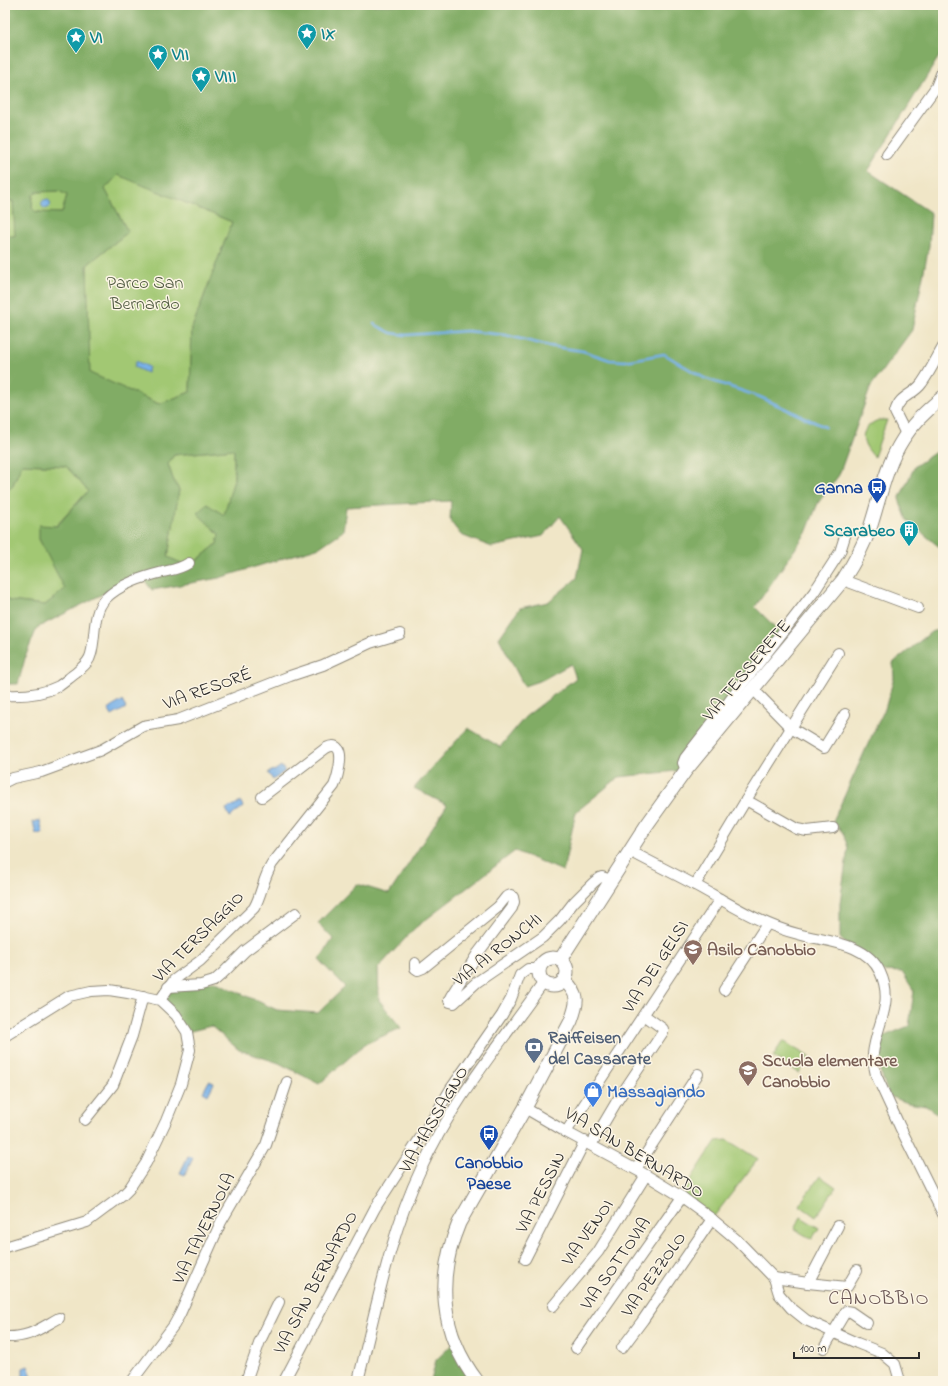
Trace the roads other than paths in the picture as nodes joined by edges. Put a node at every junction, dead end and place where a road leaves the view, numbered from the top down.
1 (943, 70) edge
2 (887, 155) dead end
3 (943, 347) edge
4 (943, 397) edge
5 (906, 434) junction
6 (845, 536) dead end
7 (188, 563) dead end
8 (843, 580) junction
9 (918, 608) dead end
10 (400, 634) dead end
11 (838, 653) dead end
12 (753, 689) junction
13 (5, 695) edge
14 (845, 714) dead end
15 (791, 728) junction
16 (686, 770) junction
17 (5, 782) edge
18 (262, 797) dead end
19 (746, 800) junction
20 (834, 828) dead end
21 (630, 851) junction
22 (611, 880) junction
23 (695, 885) junction
24 (720, 899) junction
25 (296, 912) dead end
26 (767, 924) junction
27 (560, 960) junction
28 (415, 963) dead end
29 (540, 969) junction
30 (564, 980) junction
31 (544, 982) junction
32 (168, 987) junction
33 (724, 990) dead end
34 (143, 996) junction
35 (160, 1000) junction
36 (644, 1015) junction
37 (5, 1036) edge
38 (698, 1074) dead end
39 (287, 1082) dead end
40 (525, 1108) junction
41 (85, 1120) dead end
42 (566, 1132) junction
43 (588, 1143) junction
44 (636, 1169) junction
45 (646, 1175) junction
46 (682, 1197) junction
47 (943, 1214) edge
48 (712, 1219) junction
49 (838, 1226) dead end
50 (5, 1247) edge
51 (525, 1259) dead end
52 (857, 1270) dead end
53 (774, 1278) junction
54 (808, 1283) junction
55 (279, 1302) dead end
56 (553, 1306) dead end
57 (59, 1318) dead end
58 (867, 1323) dead end
59 (833, 1332) junction
60 (5, 1337) edge
61 (576, 1348) dead end
62 (622, 1348) dead end
63 (824, 1348) dead end
64 (132, 1381) edge
65 (246, 1381) edge
66 (284, 1381) edge
67 (358, 1381) edge
68 (477, 1381) edge
69 (900, 1381) edge

1 - 2 street
3 - 5 street
4 - 5 main road, VIA TESSERETE
5 - 8 main road, VIA TESSERETE
6 - 16 street
7 - 13 street
8 - 9 street
8 - 12 main road, VIA TESSERETE
10 - 17 street, VIA RESORÉ
11 - 15 street
12 - 15 street
12 - 16 main road, VIA TESSERETE
14 - 15 street
15 - 19 street
16 - 21 main road, VIA TESSERETE
18 - 32 street, VIA TERSAGGIO
19 - 20 street
19 - 23 street
21 - 22 main road, VIA TESSERETE
21 - 23 street
22 - 27 main road, VIA TESSERETE
22 - 28 street, VIA AI RONCHI
23 - 24 street
24 - 26 street
24 - 36 street, VIA DEI GELSI
25 - 32 street
26 - 33 street
26 - 47 street
27 - 29 main road
27 - 30 main road
29 - 31 main road
29 - 66 street, VIA SAN BERNARDO
30 - 31 main road
30 - 40 main road
31 - 67 street, VIA MASSAGNO
32 - 35 street, VIA TERSAGGIO
34 - 35 street
34 - 37 street
34 - 41 street
35 - 50 street
36 - 42 street, VIA DEI GELSI
36 - 43 street, VIA PESSIN
38 - 44 street
39 - 64 street, VIA TAVERNOLA
40 - 42 street, VIA SAN BERNARDO
40 - 68 main road
42 - 43 street, VIA SAN BERNARDO
43 - 44 street, VIA SAN BERNARDO
43 - 51 street, VIA PESSIN
44 - 45 street, VIA SAN BERNARDO
45 - 46 street, VIA SAN BERNARDO
45 - 56 street, VIA VENOI
46 - 48 street, VIA SAN BERNARDO
46 - 61 street, VIA SOTTOVIA
48 - 53 street, VIA SAN BERNARDO
48 - 62 street, VIA PEZZOLO
49 - 54 street
52 - 54 street
53 - 54 street
53 - 59 street, VIA SAN BERNARDO
55 - 65 street
57 - 60 street
58 - 59 street
59 - 63 street
59 - 69 street, VIA SAN BERNARDO

